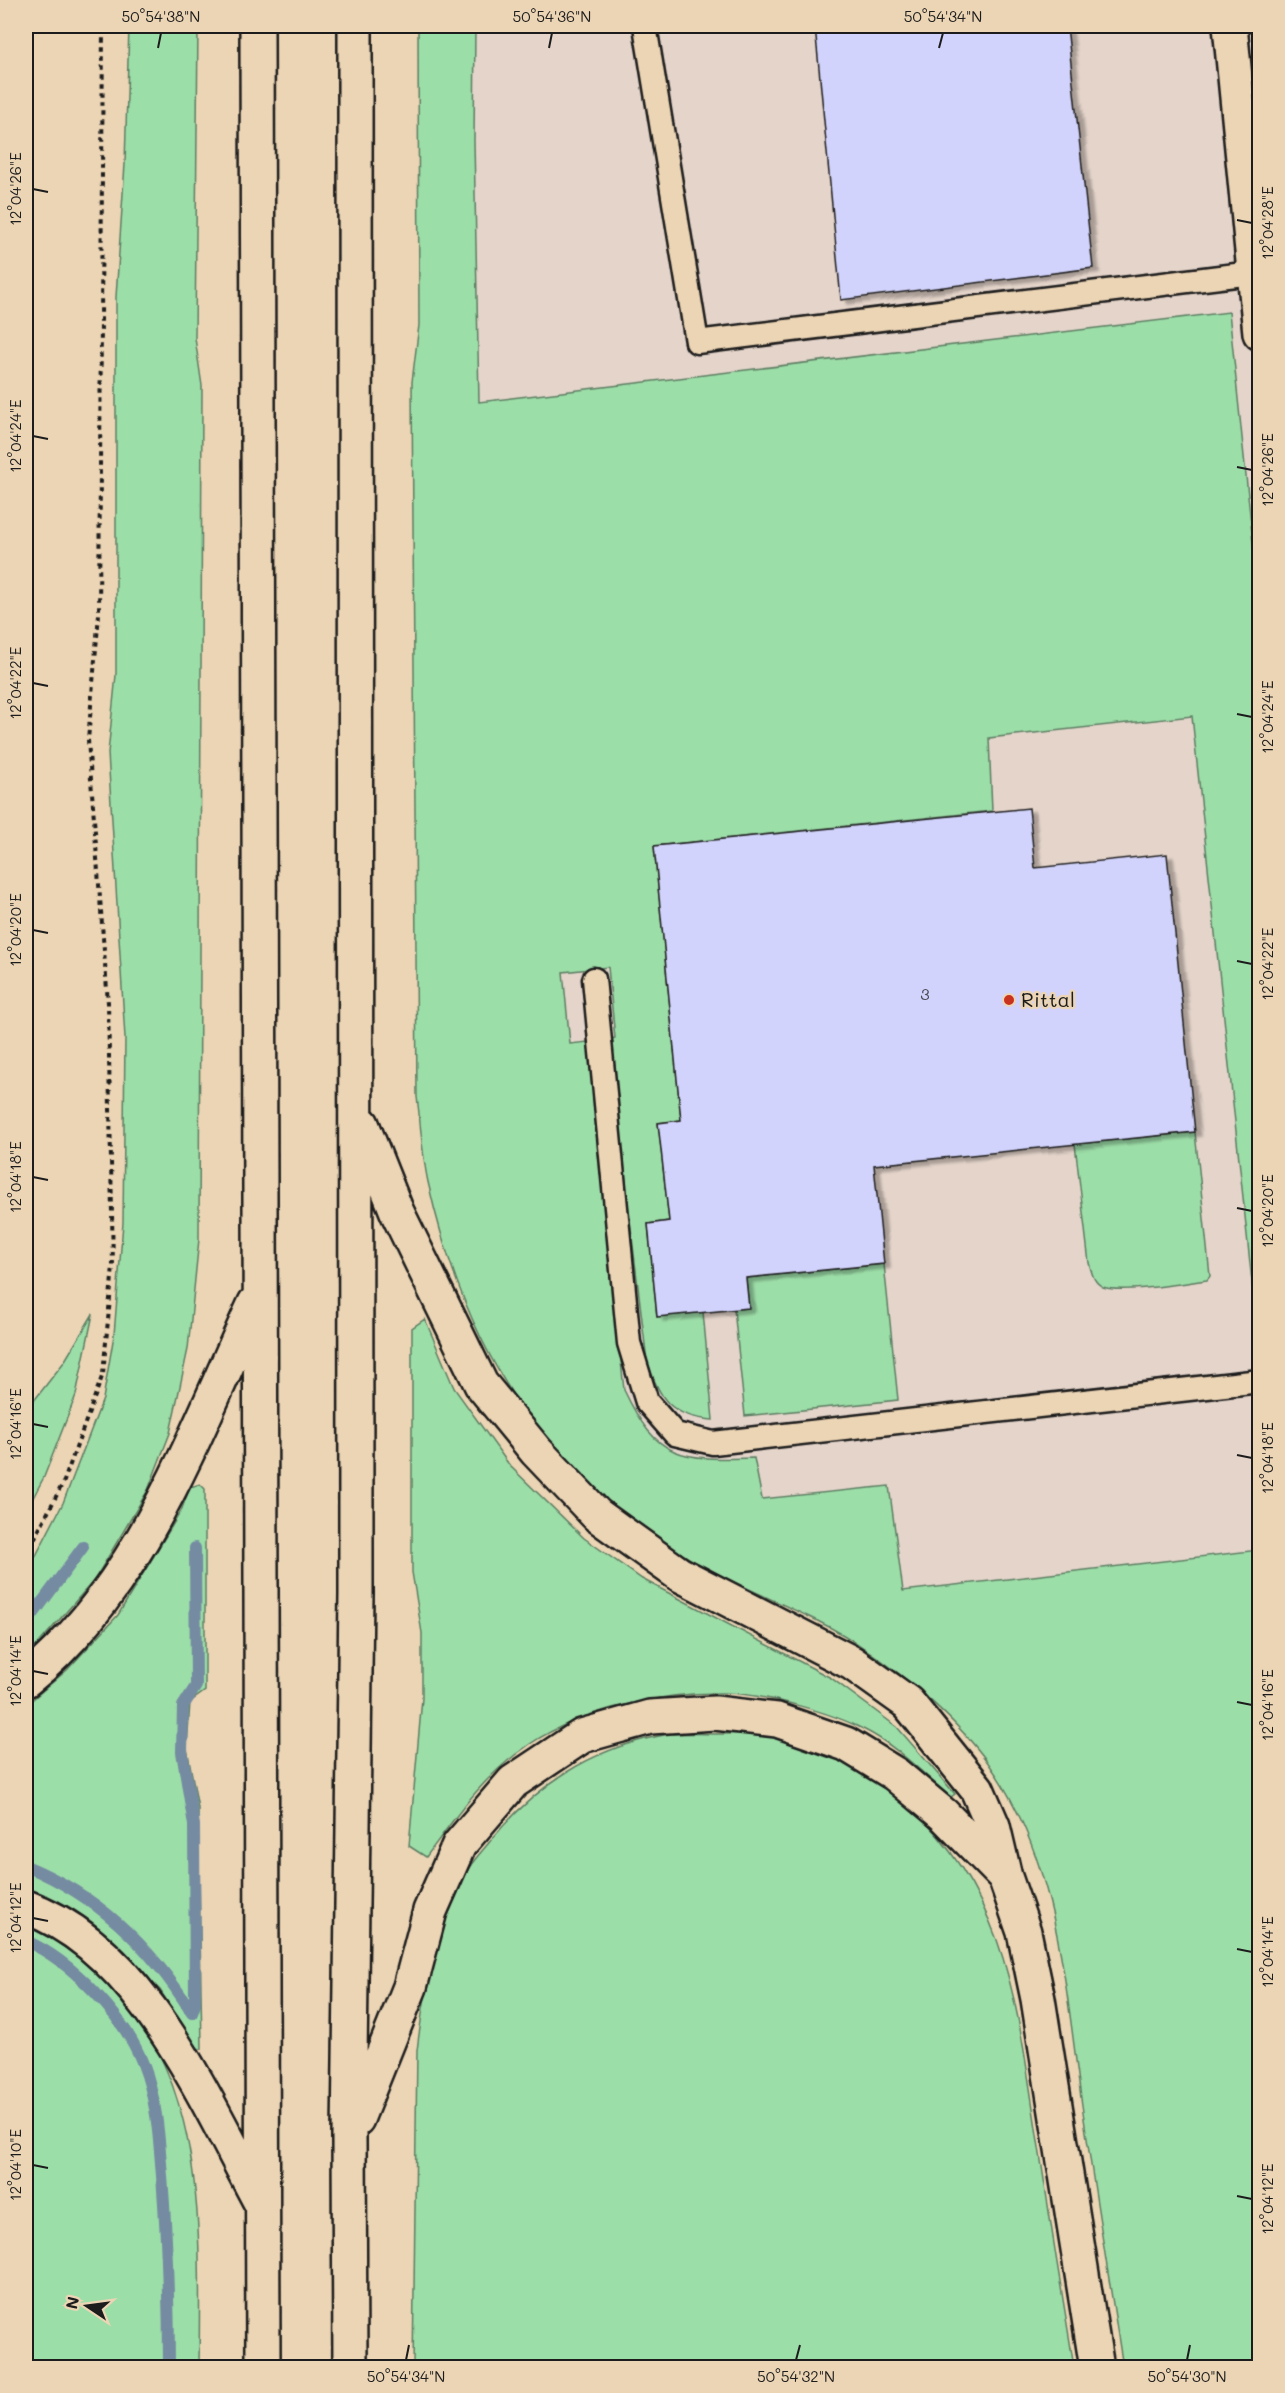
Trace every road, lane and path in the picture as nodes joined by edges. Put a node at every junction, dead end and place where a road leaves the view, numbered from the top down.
1 (102, 26) edge
2 (257, 26) edge
3 (355, 26) edge
4 (645, 26) edge
5 (1230, 26) edge
6 (1257, 271) edge
7 (1260, 333) edge
8 (594, 979) dead end
9 (356, 1108) junction
10 (260, 1293) junction
11 (1260, 1381) edge
12 (26, 1555) edge
13 (26, 1680) edge
14 (1005, 1877) junction
15 (26, 1907) edge
16 (349, 2137) junction
17 (264, 2209) junction
18 (263, 2367) edge
19 (350, 2367) edge
20 (1097, 2367) edge

1 - 12 path
2 - 10 main road
3 - 9 main road
4 - 6 lane
5 - 6 main road
6 - 7 main road
8 - 11 lane
9 - 14 main road
9 - 16 main road
10 - 13 main road
10 - 17 main road
14 - 16 main road
14 - 20 main road
15 - 17 main road
16 - 19 main road
17 - 18 main road

